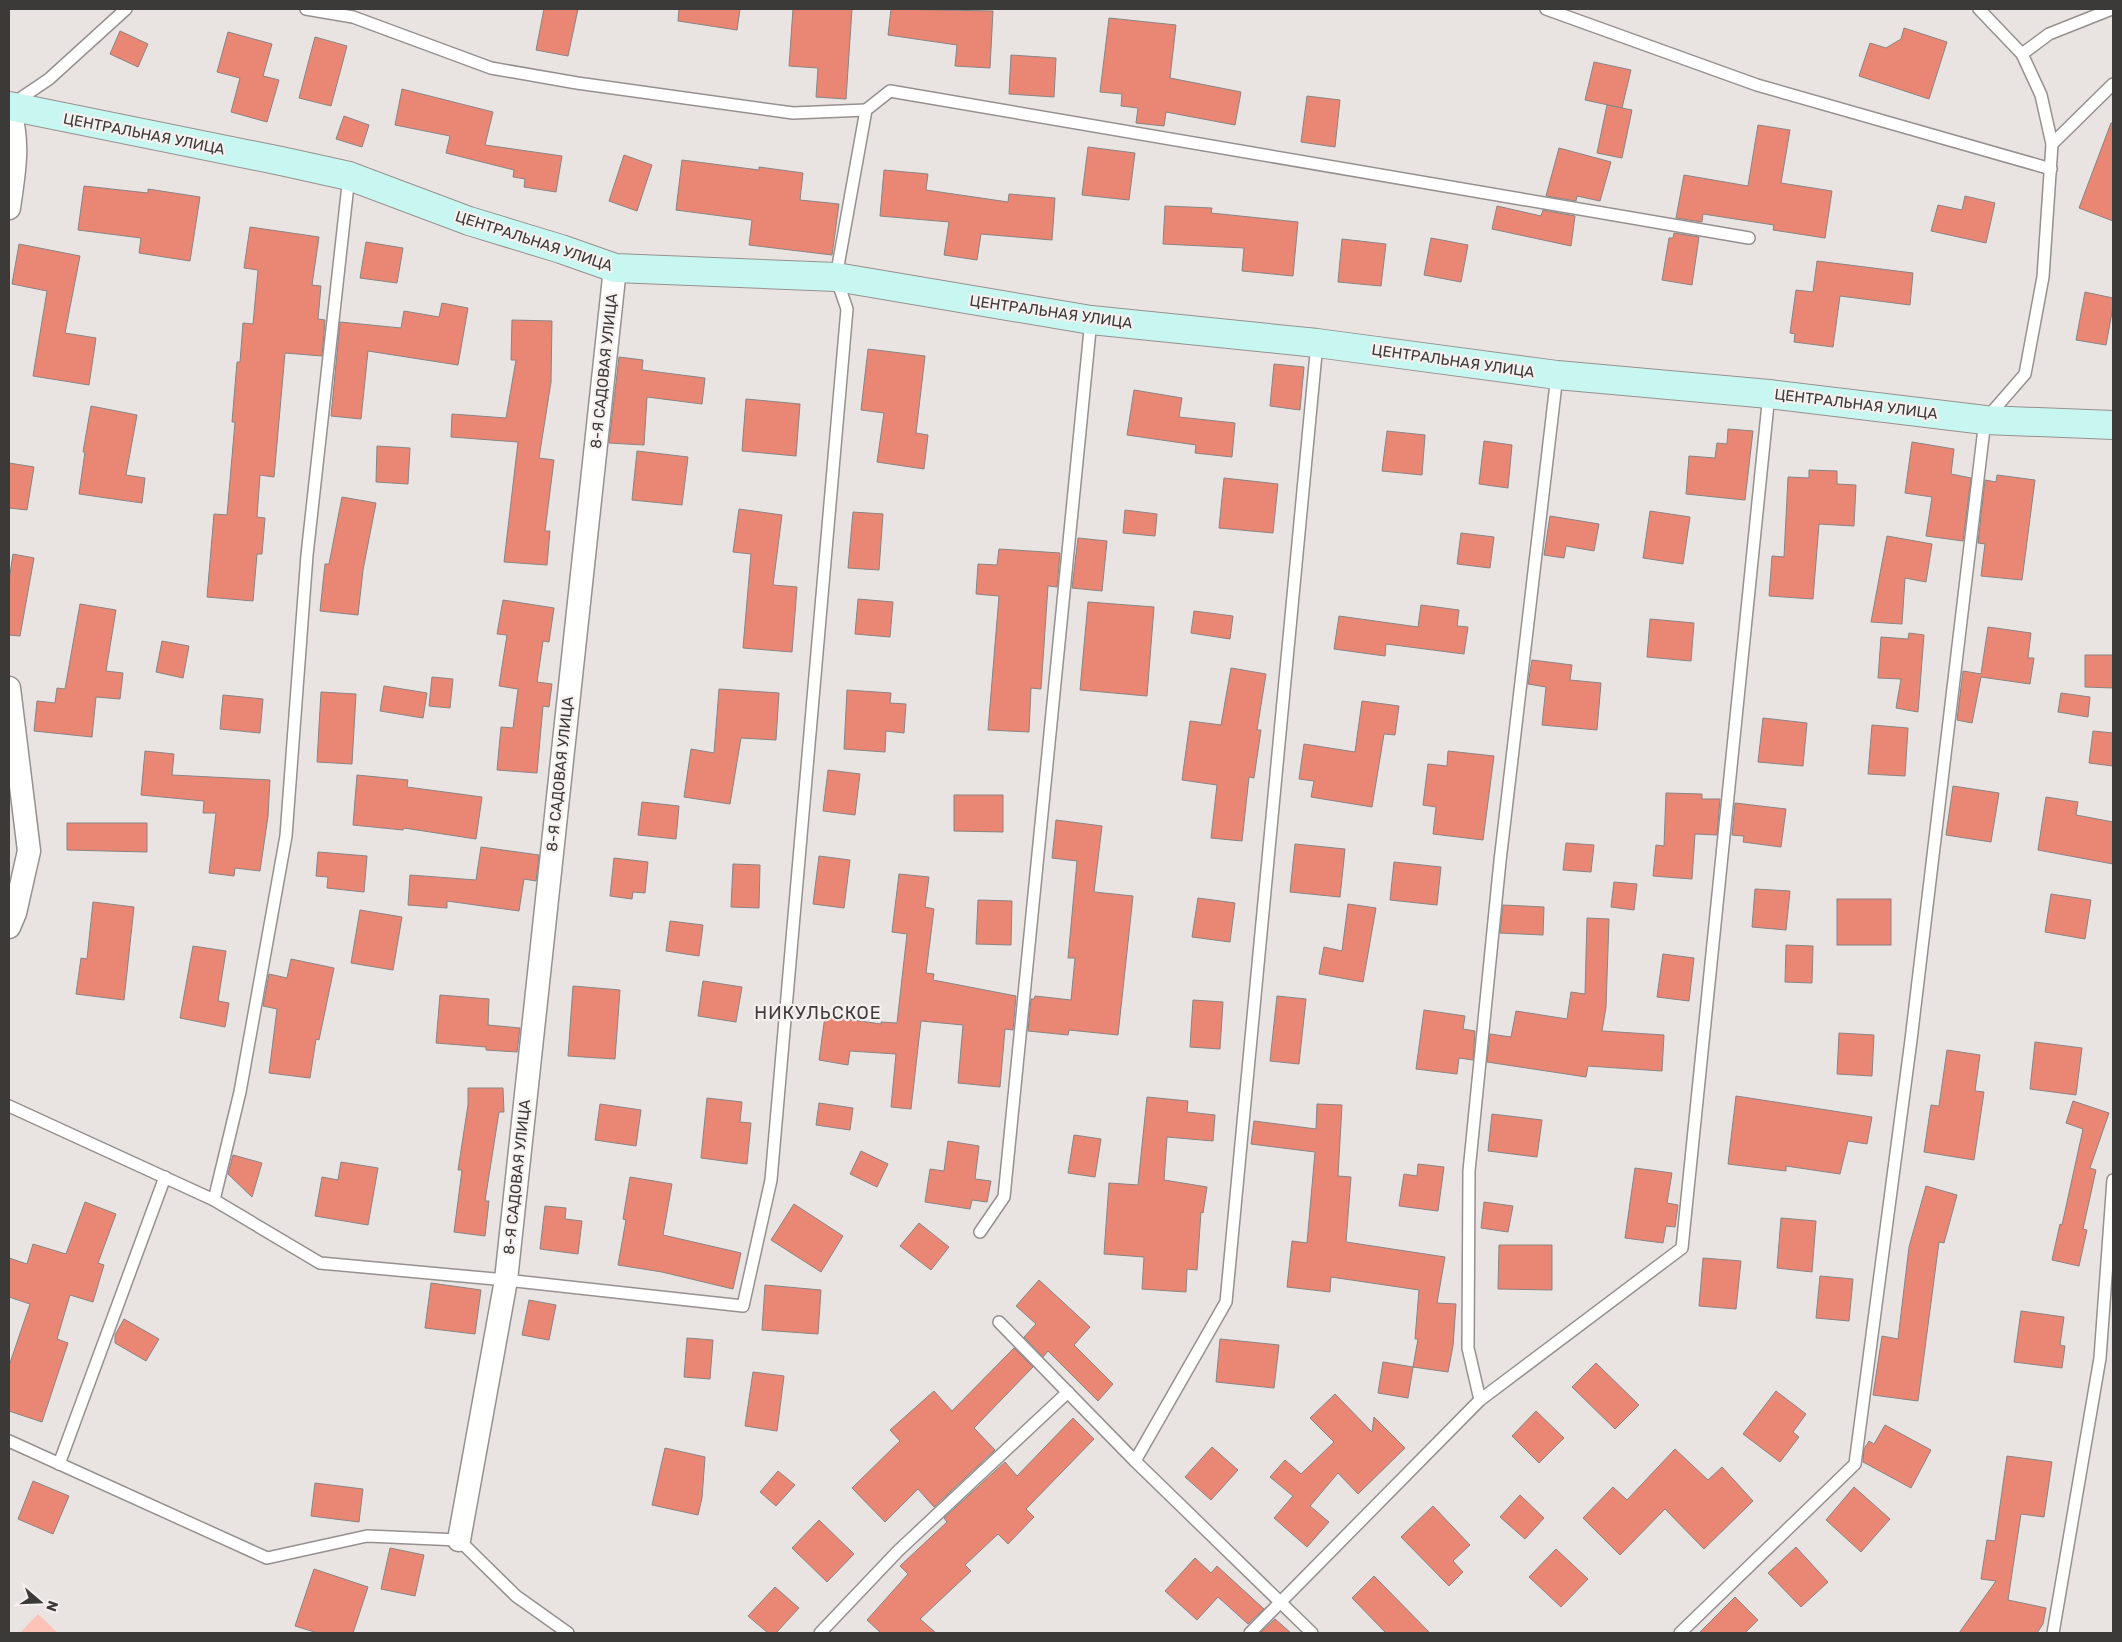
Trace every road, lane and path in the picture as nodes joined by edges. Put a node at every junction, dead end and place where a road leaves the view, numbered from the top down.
1 (126, 9) edge
2 (306, 9) edge
3 (1546, 9) edge
4 (1979, 9) edge
5 (2112, 9) edge
6 (2022, 54) junction
7 (2113, 84) edge
8 (9, 107) edge
9 (866, 110) junction
10 (2052, 144) junction
11 (2051, 169) junction
12 (349, 176) junction
13 (9, 208) edge
14 (1749, 238) dead end
15 (615, 268) junction
16 (836, 277) junction
17 (1091, 320) junction
18 (1317, 343) junction
19 (1557, 375) junction
20 (1769, 394) junction
21 (1985, 420) junction
22 (2113, 425) edge
23 (9, 688) edge
24 (13, 754) edge
25 (9, 928) edge
26 (9, 1106) edge
27 (165, 1177) junction
28 (2113, 1180) edge
29 (214, 1200) junction
30 (980, 1232) dead end
31 (506, 1280) junction
32 (998, 1322) dead end
33 (1068, 1392) junction
34 (1480, 1400) junction
35 (9, 1441) edge
36 (1134, 1461) junction
37 (58, 1464) junction
38 (459, 1540) junction
39 (1281, 1603) junction
40 (565, 1633) edge
41 (820, 1633) edge
42 (1250, 1633) edge
43 (1312, 1633) edge
44 (1680, 1633) edge
45 (2053, 1633) edge

1 - 8 lane
2 - 9 lane
3 - 11 lane
4 - 6 lane
5 - 6 lane
6 - 10 lane
7 - 10 lane
8 - 12 street, ЦЕНТРАЛЬНАЯ УЛИЦА
8 - 13 street
9 - 14 lane
9 - 16 lane
10 - 11 lane
11 - 21 lane
12 - 15 street, ЦЕНТРАЛЬНАЯ УЛИЦА
12 - 29 lane
15 - 16 street, ЦЕНТРАЛЬНАЯ УЛИЦА
15 - 31 street, 8-Я САДОВАЯ УЛИЦА
16 - 17 street, ЦЕНТРАЛЬНАЯ УЛИЦА
16 - 31 lane
17 - 18 street, ЦЕНТРАЛЬНАЯ УЛИЦА
17 - 30 lane
18 - 19 street, ЦЕНТРАЛЬНАЯ УЛИЦА
18 - 36 lane
19 - 20 street, ЦЕНТРАЛЬНАЯ УЛИЦА
19 - 34 lane
20 - 21 street, ЦЕНТРАЛЬНАЯ УЛИЦА
20 - 34 lane
21 - 22 street, ЦЕНТРАЛЬНАЯ УЛИЦА
21 - 44 lane
23 - 24 street
24 - 25 street
26 - 27 lane
27 - 29 lane
27 - 37 lane
28 - 45 lane
29 - 31 lane
31 - 38 street, 8-Я САДОВАЯ УЛИЦА
32 - 33 lane
33 - 36 lane
33 - 41 lane
34 - 39 lane
35 - 37 lane
36 - 39 lane
37 - 38 lane
38 - 40 lane
39 - 42 lane
39 - 43 lane

